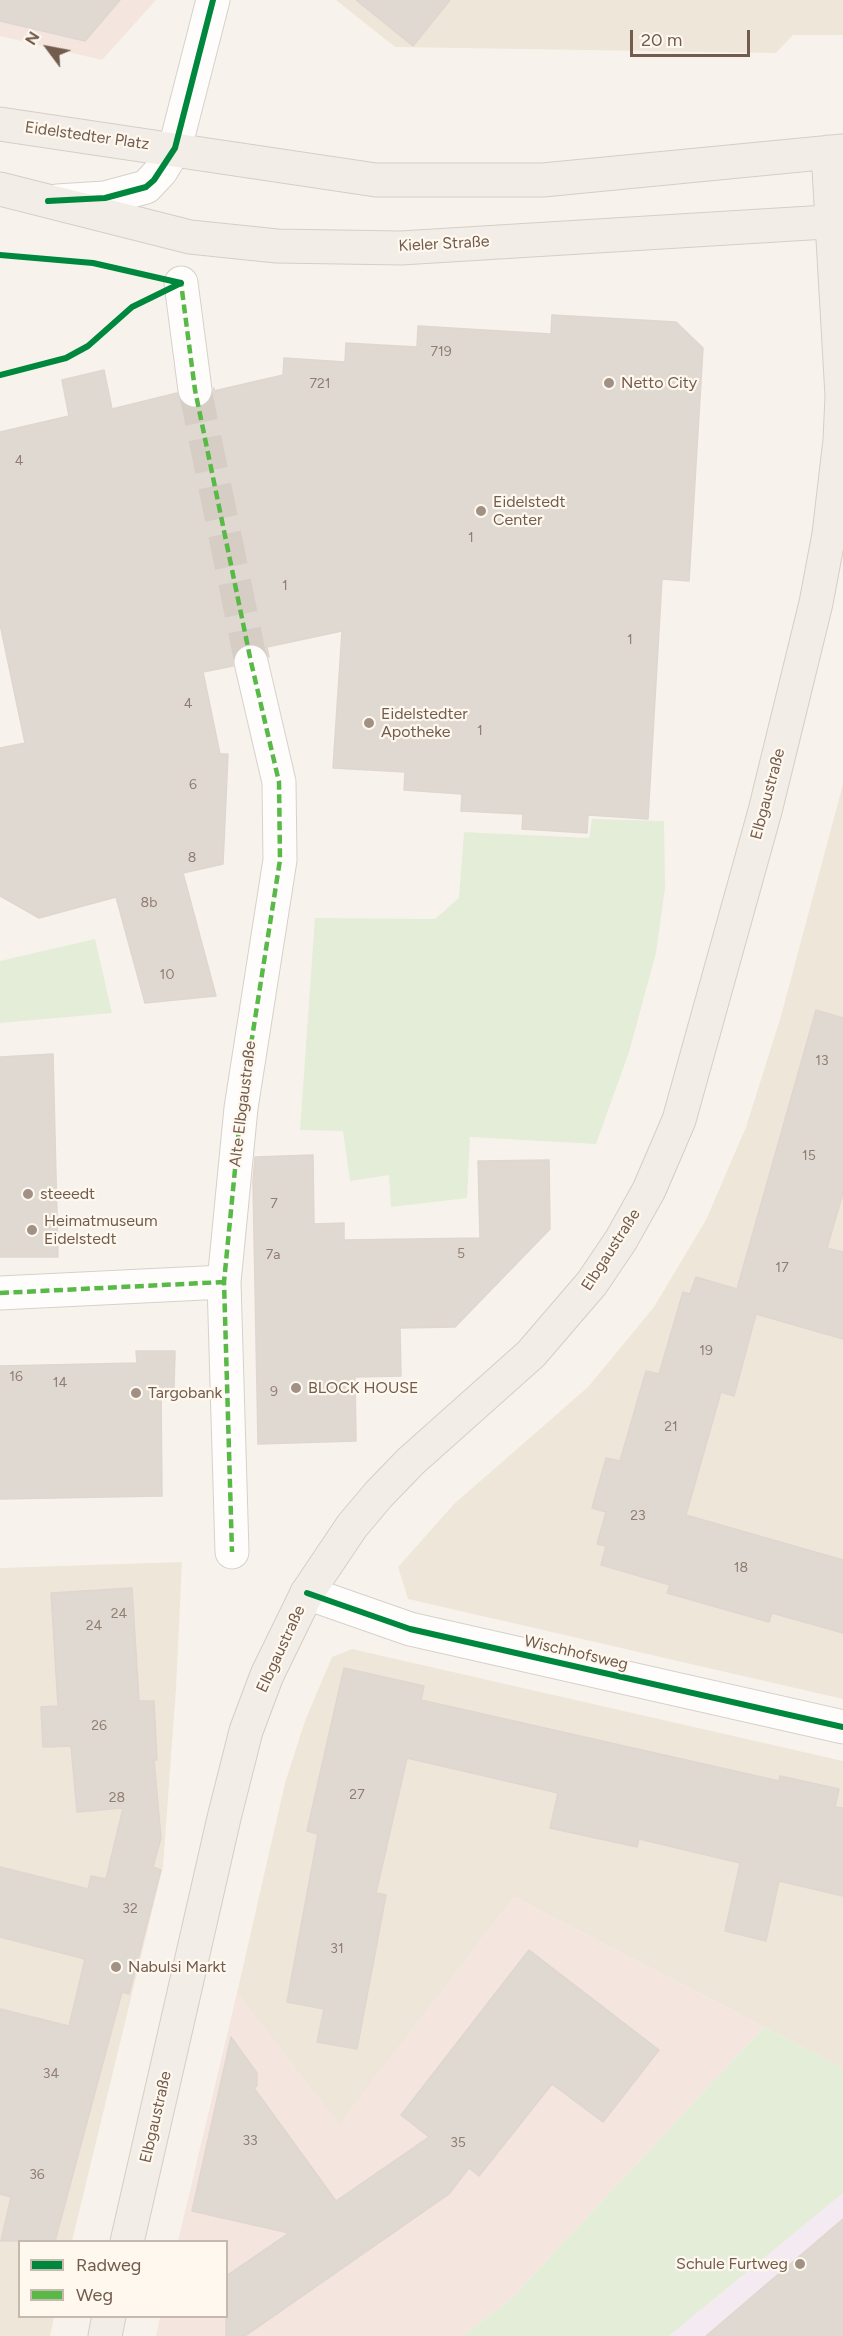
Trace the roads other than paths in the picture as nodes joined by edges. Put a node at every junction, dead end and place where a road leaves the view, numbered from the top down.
1 (213, 0) edge
2 (0, 124) edge
3 (174, 148) junction
4 (835, 152) edge
5 (0, 189) edge
6 (48, 201) junction
7 (838, 221) edge
8 (181, 284) dead end
9 (195, 390) tunnel mouth
10 (251, 662) tunnel mouth
11 (224, 1282) junction
12 (0, 1293) edge
13 (232, 1552) dead end
14 (307, 1593) junction
15 (843, 1726) edge
16 (127, 2240) edge
17 (109, 2318) edge
18 (105, 2336) edge

1 - 3 street
2 - 3 main road, Eidelstedter Platz
3 - 4 main road
3 - 6 street
4 - 7 main road, Elbgaustraße
5 - 6 main road
6 - 7 main road, Kieler Straße
7 - 14 main road, Elbgaustraße
8 - 9 street
10 - 11 street, Alte Elbgaustraße
11 - 12 street
11 - 13 street, Alte Elbgaustraße
14 - 15 street, Wischhofsweg
14 - 16 main road, Elbgaustraße
17 - 18 main road

